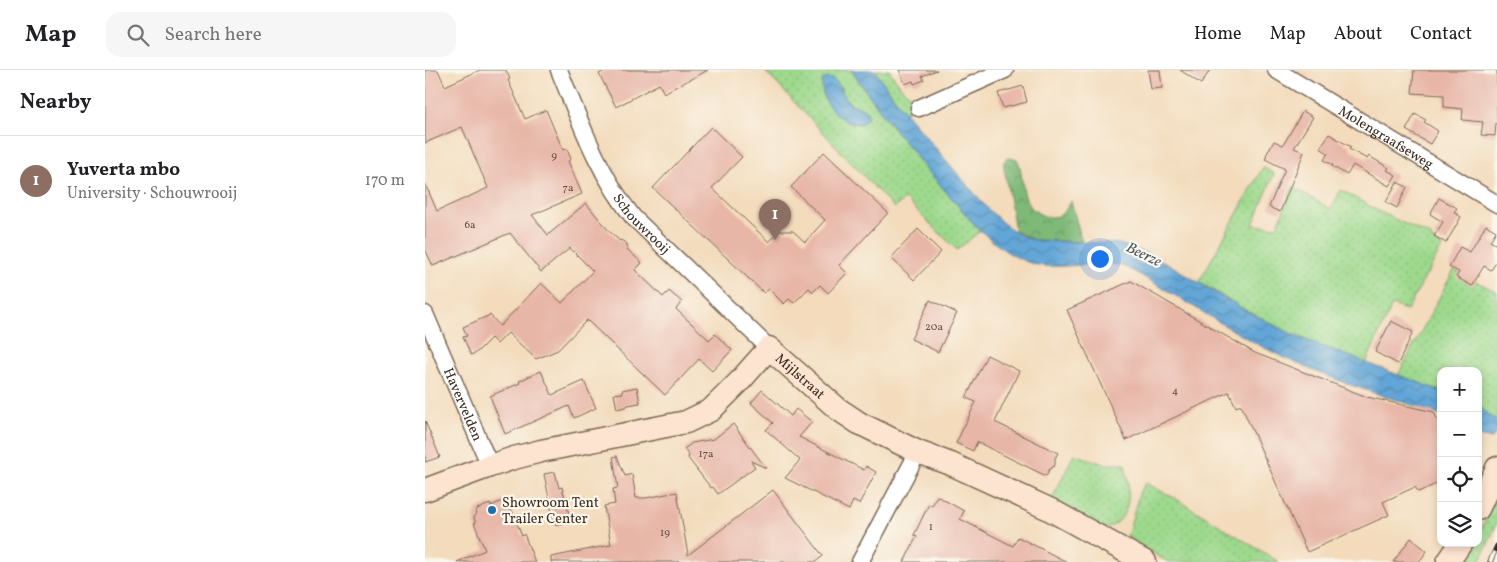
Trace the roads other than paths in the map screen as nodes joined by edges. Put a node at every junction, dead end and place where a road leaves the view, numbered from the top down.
1 (559, 70) edge
2 (1005, 70) edge
3 (1276, 70) edge
4 (919, 108) dead end
5 (1497, 204) edge
6 (425, 314) edge
7 (769, 348) junction
8 (918, 452) junction
9 (490, 466) junction
10 (1497, 468) edge
11 (425, 490) edge
12 (1481, 502) edge
13 (1458, 547) edge
14 (860, 562) edge
15 (1145, 562) edge
16 (1448, 562) edge

1 - 7 street, Schouwrooij
2 - 4 street
3 - 5 street, Molengraafseweg
6 - 9 street, Havervelden
7 - 8 main road, Mijlstraat
7 - 9 main road, Mijlstraat
8 - 14 street
8 - 15 main road, Mijlstraat
9 - 11 main road, Mijlstraat
10 - 12 main road
13 - 16 main road

